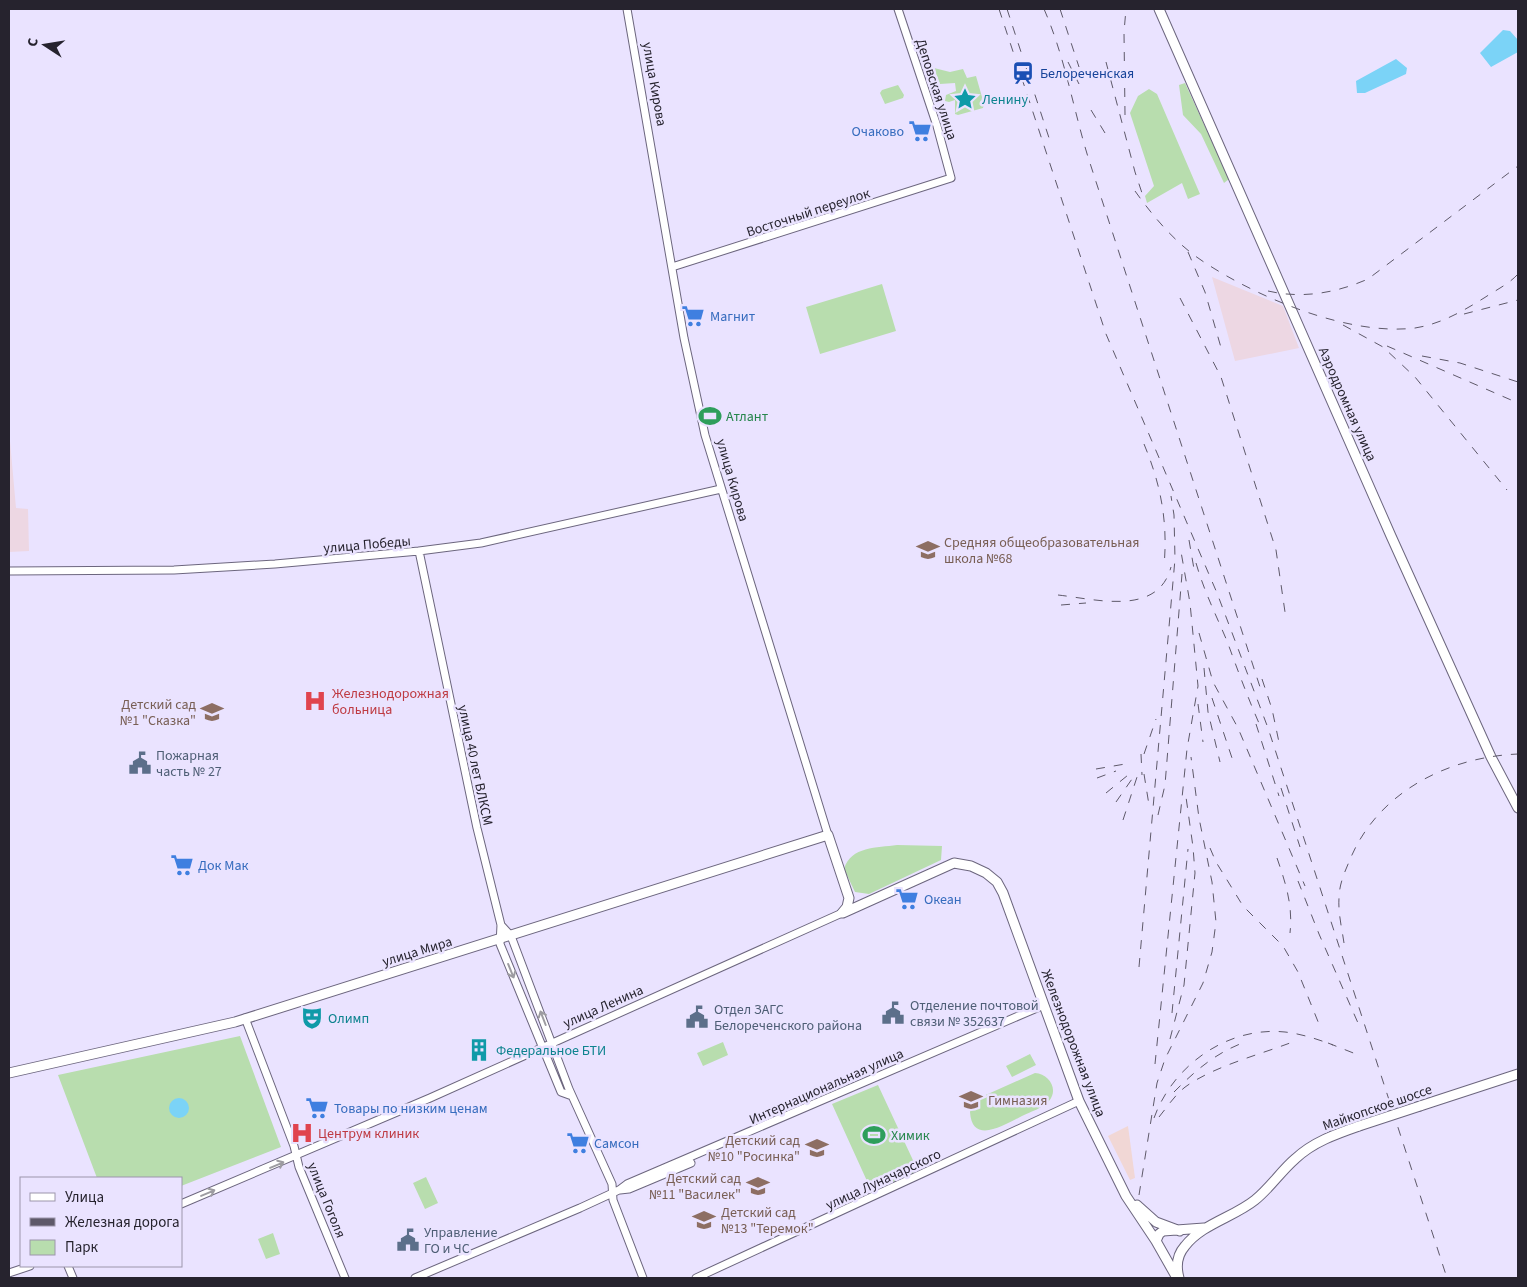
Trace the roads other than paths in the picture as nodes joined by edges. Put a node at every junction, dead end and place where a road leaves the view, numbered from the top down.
1 (627, 9) edge
2 (898, 9) edge
3 (1159, 9) edge
4 (951, 178) joint
5 (672, 268) junction
6 (721, 489) junction
7 (419, 551) junction
8 (9, 571) edge
9 (1518, 808) edge
10 (828, 835) junction
11 (847, 888) junction
12 (874, 899) junction
13 (842, 913) junction
14 (1012, 918) joint
15 (501, 925) junction
16 (511, 936) junction
17 (500, 939) junction
18 (1044, 1007) junction
19 (245, 1018) junction
20 (552, 1043) junction
21 (542, 1048) junction
22 (9, 1073) edge
23 (1518, 1074) edge
24 (572, 1096) junction
25 (1079, 1101) junction
26 (296, 1156) junction
27 (1120, 1183) junction
28 (612, 1194) junction
29 (182, 1204) edge
30 (1211, 1226) junction
31 (1180, 1231) junction
32 (1195, 1236) junction
33 (1157, 1244) junction
34 (27, 1267) edge
35 (9, 1273) edge
36 (345, 1278) edge
37 (415, 1278) edge
38 (644, 1278) edge
39 (696, 1278) edge
40 (1178, 1278) edge

1 - 5 street, улица Кирова
2 - 4 street, Деповская улица
3 - 9 main road, Аэродромная улица
4 - 5 street, Восточный переулок
5 - 6 street, улица Кирова
6 - 7 street, улица Победы
6 - 10 street, улица Кирова
7 - 8 street, улица Победы
7 - 15 street, улица 40 лет ВЛКСМ
10 - 11 main road, улица Кирова
10 - 16 main road, улица Мира
11 - 12 main road
11 - 13 main road, улица Кирова
12 - 13 main road, улица Ленина
12 - 14 main road, улица Ленина
13 - 20 street, улица Ленина
14 - 18 main road, Железнодорожная улица
15 - 16 street, улица 40 лет ВЛКСМ
15 - 17 street, улица 40 лет ВЛКСМ
16 - 17 main road, улица Мира
20 -> 16 street, улица 40 лет ВЛКСМ
17 - 19 main road, улица Мира
17 -> 21 street, улица 40 лет ВЛКСМ
18 - 25 main road, Железнодорожная улица
18 - 28 street, Интернациональная улица
19 - 22 main road, улица Мира
19 - 26 street, улица Гоголя
20 - 21 street, улица Ленина
20 - 24 street, улица 40 лет ВЛКСМ
21 - 24 street, улица 40 лет ВЛКСМ
21 - 26 street, улица Ленина
23 - 30 main road, Майкопское шоссе, bridge
24 - 28 street, улица 40 лет ВЛКСМ
25 - 27 main road, Железнодорожная улица
25 - 39 street, улица Луначарского
29 -> 26 street, улица Ленина
26 - 36 street, улица Гоголя
27 - 31 main road
27 - 33 main road, Железнодорожная улица
28 - 37 street, Интернациональная улица
28 - 38 street, улица 40 лет ВЛКСМ
30 - 31 main road
30 - 32 main road, Майкопское шоссе
31 - 33 main road
32 - 33 main road
32 - 40 main road
33 - 40 main road, Железнодорожная улица
34 - 35 street

